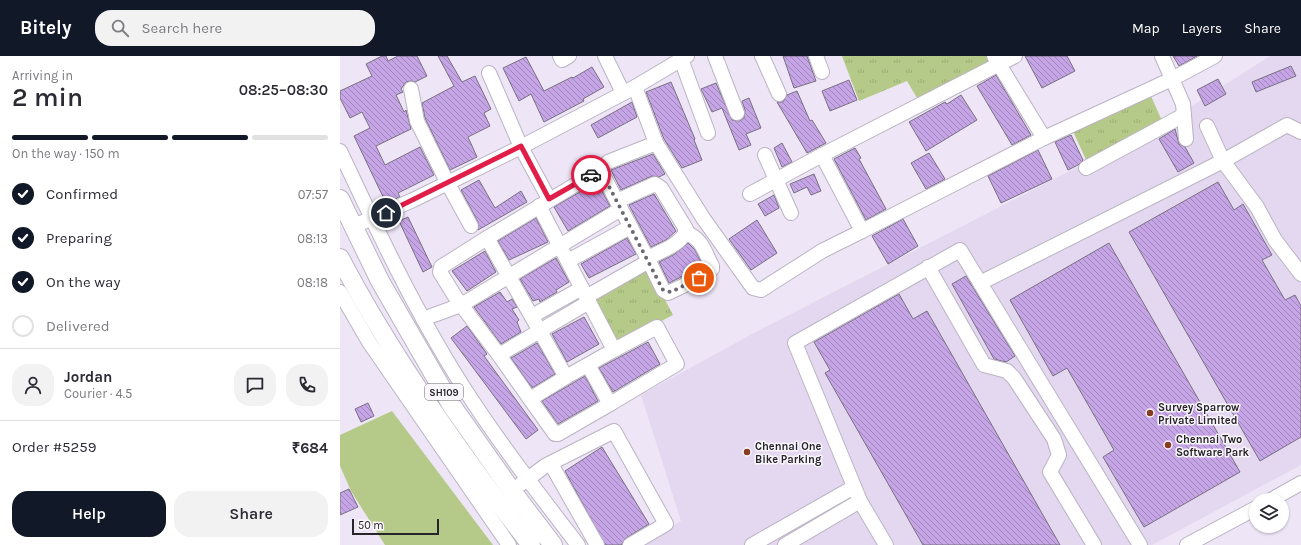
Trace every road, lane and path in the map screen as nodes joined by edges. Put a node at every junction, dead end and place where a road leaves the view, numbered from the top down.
1 (560, 56) edge
2 (569, 56) edge
3 (605, 56) edge
4 (715, 56) edge
5 (762, 56) edge
6 (816, 56) edge
7 (1016, 56) edge
8 (1162, 56) edge
9 (1215, 56) edge
10 (684, 58) edge
11 (996, 61) edge
12 (822, 72) dead end
13 (489, 73) dead end
14 (1172, 79) junction
15 (410, 89) dead end
16 (629, 90) junction
17 (779, 94) dead end
18 (737, 114) dead end
19 (1184, 115) junction
20 (1207, 126) dead end
21 (708, 132) dead end
22 (1301, 132) edge
23 (1044, 138) junction
24 (1186, 139) dead end
25 (656, 143) junction
26 (521, 146) junction
27 (340, 151) edge
28 (765, 155) dead end
29 (822, 155) junction
30 (1224, 161) junction
31 (608, 162) dead end
32 (1086, 168) dead end
33 (776, 179) junction
34 (447, 182) junction
35 (750, 194) dead end
36 (340, 199) edge
37 (545, 200) junction
38 (619, 205) junction
39 (791, 213) dead end
40 (372, 219) junction
41 (354, 226) junction
42 (471, 226) dead end
43 (630, 227) junction
44 (862, 231) junction
45 (685, 232) junction
46 (487, 238) junction
47 (559, 245) junction
48 (340, 258) edge
49 (648, 260) junction
50 (568, 261) junction
51 (928, 267) junction
52 (1301, 274) edge
53 (509, 277) junction
54 (980, 283) junction
55 (340, 292) edge
56 (586, 296) junction
57 (459, 301) junction
58 (422, 315) junction
59 (532, 316) junction
60 (540, 330) junction
61 (614, 350) junction
62 (499, 355) junction
63 (588, 365) junction
64 (566, 377) junction
65 (530, 398) junction
66 (610, 404) junction
67 (551, 464) junction
68 (528, 480) junction
69 (1301, 483) edge
70 (854, 487) junction
71 (512, 492) junction
72 (1283, 493) edge
73 (860, 501) junction
74 (1249, 512) edge
75 (509, 545) edge
76 (531, 545) edge
77 (553, 545) edge
78 (578, 545) edge
79 (597, 545) edge
80 (630, 545) edge
81 (752, 545) edge
82 (785, 545) edge
83 (886, 545) edge
84 (1094, 545) edge
85 (1140, 545) edge
86 (1187, 545) edge

1 - 2 street
3 - 16 street
4 - 18 street
5 - 17 street
6 - 12 street
7 - 11 street
8 - 14 street
9 - 14 street
10 - 16 street
10 - 21 street
11 - 23 street
11 - 29 street
13 - 26 street
14 - 19 street
14 - 23 street
15 - 34 street
16 - 25 street
16 - 26 street
19 - 24 street
19 - 32 street
20 - 30 street
22 - 30 street
23 - 44 street
25 - 31 street
25 - 44 street
26 - 34 street
26 - 37 street
27 - 40 street
28 - 33 street
29 - 33 street
29 - 44 street
30 - 52 street
30 - 54 street
33 - 35 street
33 - 39 street
34 - 40 street
34 - 42 street
36 - 41 main road, SH109
37 - 38 street
37 - 46 street
37 - 47 street
38 - 43 street
38 - 45 street
38 - 47 street
40 - 41 street
40 - 58 street
41 - 71 main road, SH109
43 - 49 street
43 - 50 street
45 - 49 street
45 - 49 street
46 - 53 street
46 - 57 street
47 - 50 street
47 - 53 street
48 - 76 main road, SH109
49 - 56 street
50 - 56 street
51 - 54 street
51 - 70 street
51 - 84 street
53 - 57 street
53 - 59 street
54 - 85 street
55 - 75 street
56 - 59 street
56 - 60 street
56 - 61 street
57 - 58 street
57 - 62 street
58 - 68 street
59 - 60 street
60 - 62 street
60 - 64 street
61 - 63 street
61 - 66 street
62 - 65 street
63 - 64 street
63 - 66 street
64 - 65 street
65 - 66 street
67 - 68 street
67 - 79 street
67 - 80 street
68 - 71 street
68 - 78 street
69 - 72 street
70 - 73 street
70 - 81 street
71 - 77 main road, SH109
73 - 82 street
73 - 83 street
74 - 86 street

